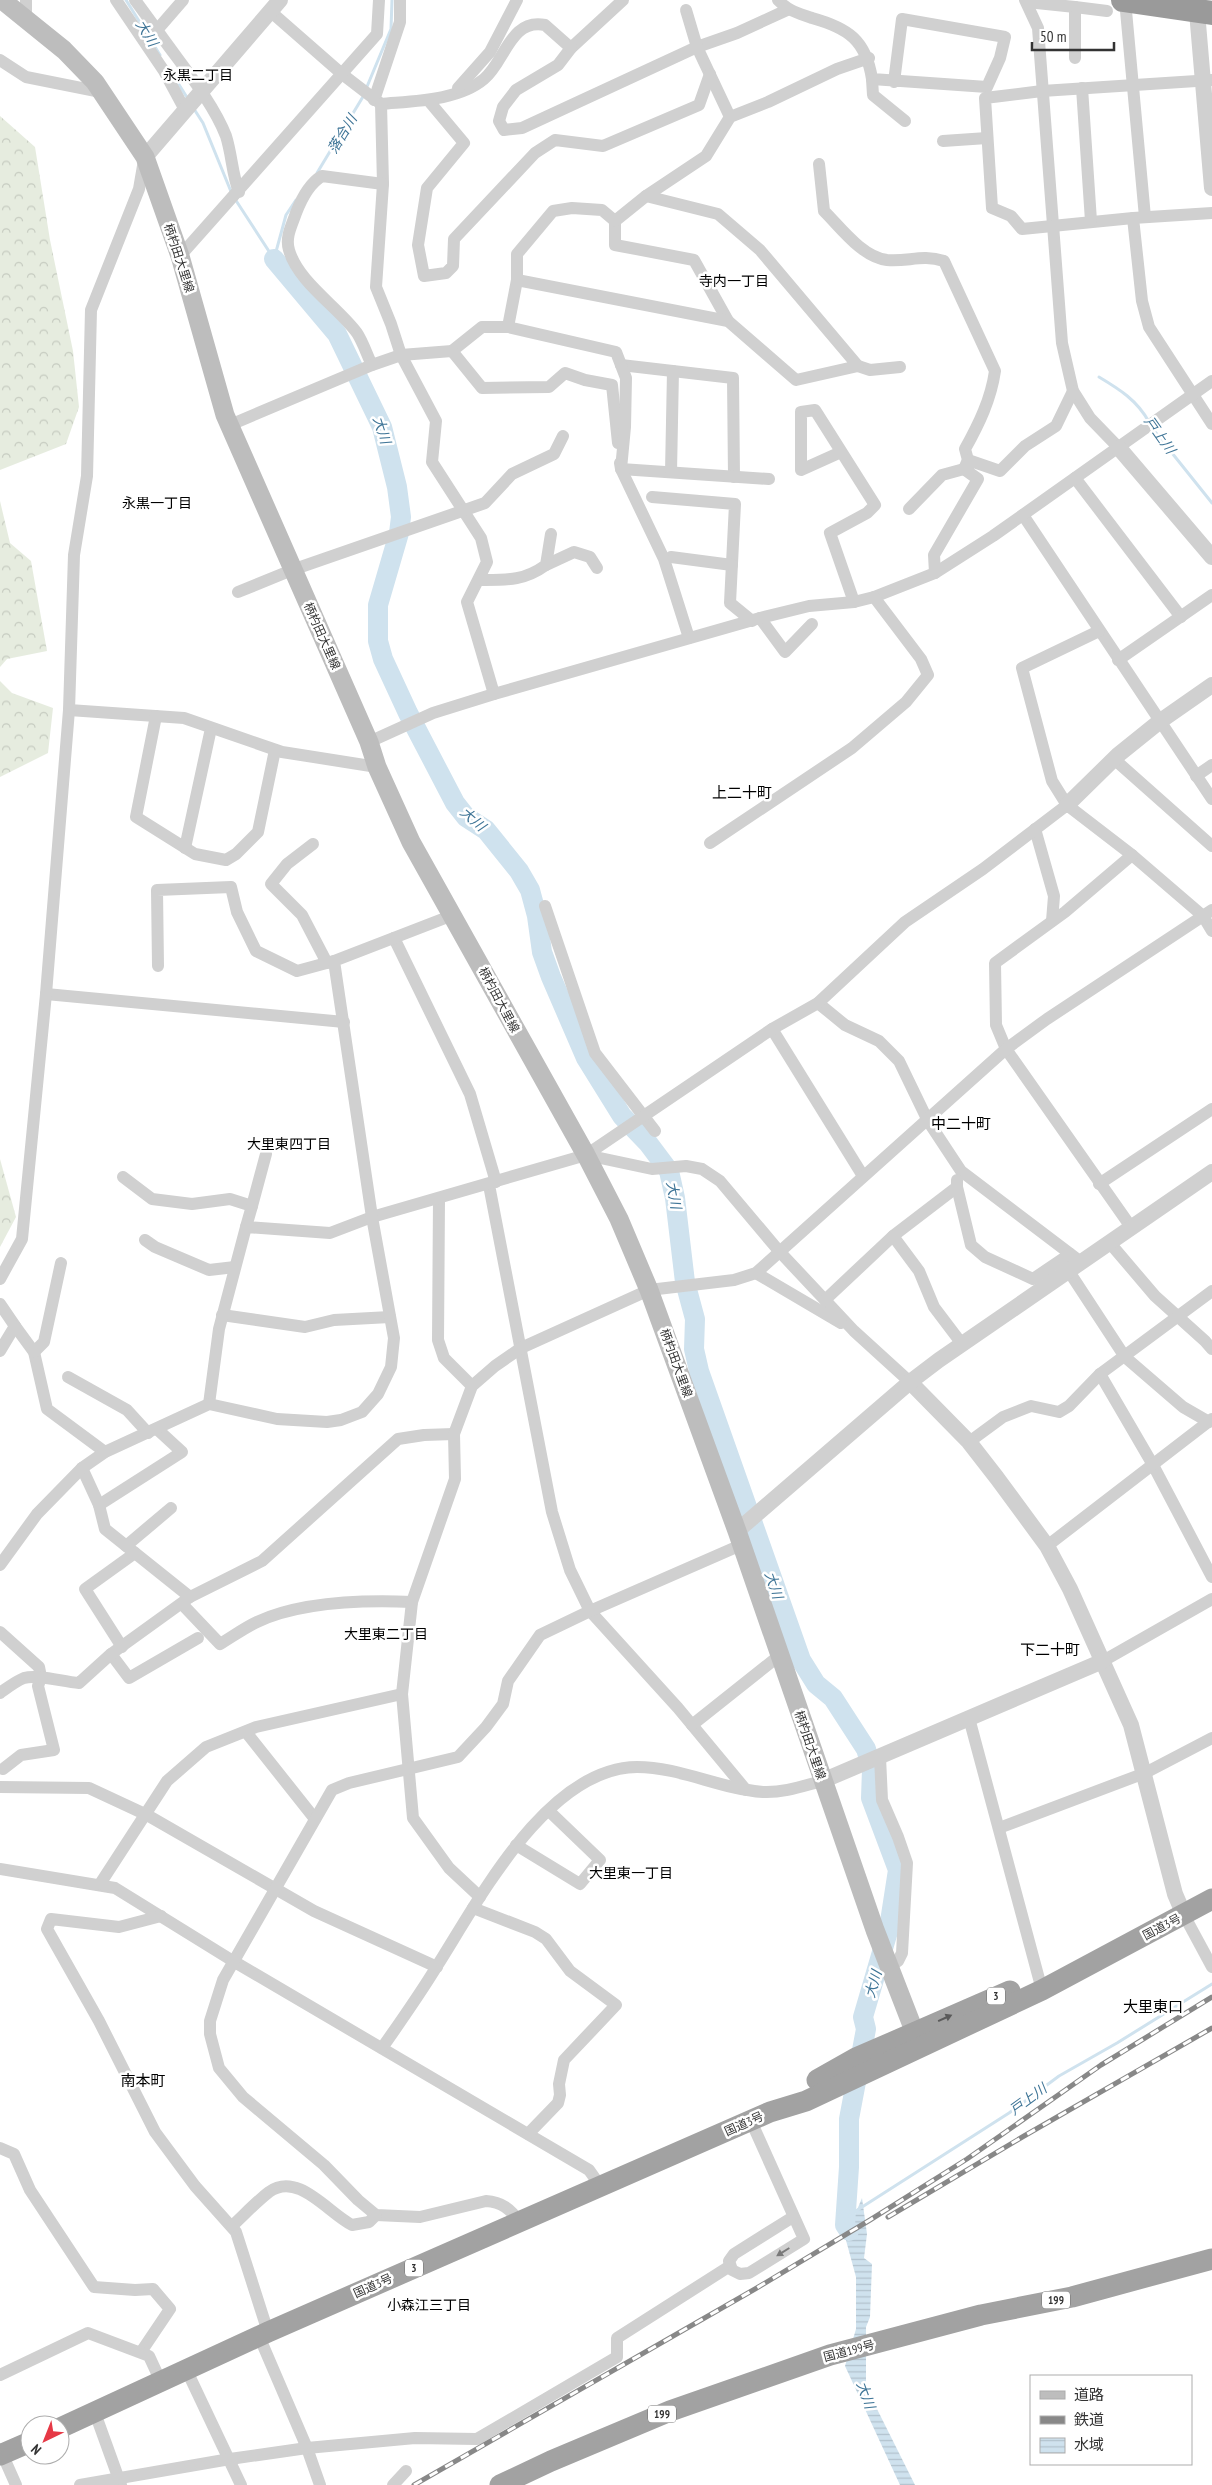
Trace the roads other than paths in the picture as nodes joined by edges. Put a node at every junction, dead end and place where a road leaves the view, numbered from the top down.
1 (2, 0) edge
2 (116, 0) edge
3 (135, 0) edge
4 (183, 0) edge
5 (379, 0) edge
6 (400, 0) edge
7 (517, 0) edge
8 (623, 0) edge
9 (778, 0) edge
10 (1196, 0) edge
11 (1026, 1) edge
12 (1118, 4) edge
13 (275, 6) edge
14 (1075, 7) junction
15 (26, 9) edge
16 (686, 10) dead end
17 (787, 10) junction
18 (1212, 13) edge
19 (157, 30) junction
20 (697, 47) junction
21 (571, 48) junction
22 (869, 58) junction
23 (1075, 58) dead end
24 (0, 60) edge
25 (342, 74) junction
26 (710, 74) junction
27 (872, 79) junction
28 (1208, 80) edge
29 (894, 82) junction
30 (1132, 85) junction
31 (1082, 88) junction
32 (1042, 91) junction
33 (101, 92) junction
34 (449, 96) junction
35 (428, 100) junction
36 (193, 102) junction
37 (377, 102) junction
38 (730, 117) junction
39 (905, 121) dead end
40 (987, 138) junction
41 (943, 142) dead end
42 (145, 157) junction
43 (819, 164) dead end
44 (383, 184) junction
45 (1212, 188) edge
46 (239, 192) junction
47 (646, 196) junction
48 (1212, 213) edge
49 (1139, 217) junction
50 (615, 220) junction
51 (1091, 221) junction
52 (1052, 225) junction
53 (180, 256) junction
54 (517, 280) junction
55 (728, 321) junction
56 (508, 327) junction
57 (452, 351) junction
58 (401, 355) junction
59 (372, 364) junction
60 (621, 365) junction
61 (858, 366) junction
62 (900, 367) dead end
63 (673, 371) junction
64 (1212, 381) edge
65 (1073, 391) junction
66 (1192, 395) junction
67 (1212, 424) edge
68 (230, 425) junction
69 (563, 436) dead end
70 (1119, 448) junction
71 (841, 452) junction
72 (966, 464) junction
73 (621, 469) junction
74 (671, 472) junction
75 (734, 476) junction
76 (1075, 478) junction
77 (769, 479) dead end
78 (652, 496) dead end
79 (909, 509) dead end
80 (462, 511) junction
81 (1023, 515) junction
82 (551, 534) dead end
83 (671, 556) dead end
84 (1212, 558) edge
85 (546, 565) junction
86 (732, 565) junction
87 (597, 568) dead end
88 (292, 570) junction
89 (935, 573) junction
90 (480, 580) junction
91 (238, 592) dead end
92 (874, 596) junction
93 (1212, 596) edge
94 (854, 602) junction
95 (1181, 617) junction
96 (756, 620) junction
97 (812, 624) dead end
98 (1099, 631) junction
99 (688, 638) junction
100 (1118, 660) junction
101 (1212, 685) edge
102 (494, 694) junction
103 (69, 710) junction
104 (156, 716) junction
105 (1159, 722) junction
106 (210, 733) dead end
107 (369, 742) junction
108 (275, 750) junction
109 (1114, 759) junction
110 (1212, 765) edge
111 (378, 767) junction
112 (1196, 776) junction
113 (1212, 799) edge
114 (1067, 805) junction
115 (1036, 829) junction
116 (710, 843) dead end
117 (314, 844) dead end
118 (1212, 846) edge
119 (185, 848) junction
120 (1132, 856) junction
121 (545, 906) dead end
122 (1207, 913) edge
123 (453, 916) junction
124 (1052, 921) junction
125 (1212, 931) edge
126 (394, 938) junction
127 (330, 962) junction
128 (158, 966) dead end
129 (46, 994) junction
130 (818, 1003) junction
131 (344, 1022) junction
132 (772, 1029) junction
133 (1006, 1049) junction
134 (1212, 1109) edge
135 (644, 1117) junction
136 (928, 1121) junction
137 (655, 1131) dead end
138 (266, 1154) dead end
139 (586, 1155) junction
140 (956, 1163) junction
141 (1212, 1172) edge
142 (863, 1176) junction
143 (123, 1177) dead end
144 (493, 1183) junction
145 (1099, 1184) junction
146 (957, 1187) junction
147 (439, 1198) junction
148 (252, 1206) junction
149 (372, 1217) junction
150 (246, 1227) junction
151 (1130, 1227) junction
152 (893, 1236) junction
153 (145, 1240) dead end
154 (1110, 1242) junction
155 (780, 1251) junction
156 (1073, 1262) junction
157 (61, 1263) dead end
158 (235, 1266) junction
159 (756, 1273) junction
160 (0, 1279) edge
161 (650, 1290) junction
162 (1212, 1291) edge
163 (825, 1300) junction
164 (0, 1304) edge
165 (222, 1315) junction
166 (390, 1317) junction
167 (1177, 1318) junction
168 (15, 1326) junction
169 (854, 1331) junction
170 (962, 1344) junction
171 (521, 1348) junction
172 (1212, 1349) edge
173 (0, 1351) edge
174 (34, 1352) junction
175 (1125, 1357) junction
176 (1100, 1374) junction
177 (68, 1377) dead end
178 (910, 1382) junction
179 (472, 1386) junction
180 (208, 1404) junction
181 (1211, 1421) edge
182 (153, 1431) junction
183 (454, 1434) junction
184 (969, 1442) junction
185 (105, 1452) junction
186 (1154, 1465) junction
187 (82, 1468) junction
188 (99, 1505) junction
189 (171, 1508) dead end
190 (739, 1538) junction
191 (1047, 1546) junction
192 (130, 1550) junction
193 (0, 1565) edge
194 (1212, 1577) edge
195 (1212, 1598) edge
196 (186, 1601) junction
197 (412, 1602) junction
198 (590, 1611) junction
199 (0, 1632) edge
200 (198, 1638) dead end
201 (116, 1651) junction
202 (780, 1655) junction
203 (1103, 1661) junction
204 (41, 1678) junction
205 (0, 1692) edge
206 (402, 1694) junction
207 (970, 1718) junction
208 (692, 1725) junction
209 (246, 1732) junction
210 (1212, 1738) edge
211 (874, 1760) junction
212 (2, 1768) edge
213 (410, 1768) junction
214 (1145, 1774) junction
215 (822, 1781) junction
216 (0, 1787) edge
217 (21, 1787) junction
218 (746, 1790) junction
219 (549, 1811) junction
220 (147, 1815) junction
221 (316, 1819) junction
222 (999, 1828) junction
223 (516, 1844) junction
224 (0, 1869) edge
225 (100, 1884) junction
226 (276, 1888) junction
227 (1212, 1899) edge
228 (476, 1902) junction
229 (1184, 1915) junction
230 (161, 1916) junction
231 (233, 1961) junction
232 (437, 1967) junction
233 (889, 1967) junction
234 (1212, 1967) edge
235 (1040, 1985) junction
236 (917, 2039) junction
237 (382, 2048) junction
238 (884, 2054) junction
239 (770, 2112) junction
240 (751, 2121) junction
241 (528, 2134) junction
242 (0, 2148) edge
243 (601, 2187) junction
244 (376, 2215) junction
245 (793, 2217) junction
246 (520, 2222) junction
247 (232, 2226) junction
248 (1212, 2259) edge
249 (730, 2266) junction
250 (264, 2334) junction
251 (140, 2352) junction
252 (187, 2371) junction
253 (0, 2375) edge
254 (161, 2382) junction
255 (95, 2413) junction
256 (70, 2424) edge
257 (20, 2446) edge
258 (306, 2448) junction
259 (1, 2453) edge
260 (230, 2459) junction
261 (406, 2471) dead end
262 (120, 2482) edge
263 (16, 2485) edge
264 (80, 2485) edge
265 (242, 2485) edge
266 (320, 2485) edge
267 (393, 2485) edge
268 (500, 2485) edge

1 - 15 main road, 柄杓田大里線
2 - 36 street
3 - 19 street
4 - 19 street
5 - 25 street
6 - 37 street
7 - 34 street
8 - 21 street
9 - 17 street
10 - 28 street
11 - 14 street
11 - 32 street
12 - 14 street
12 - 18 highway, bridge
12 - 30 street
13 - 25 street
13 - 36 street
14 - 23 street
15 - 33 main road, 柄杓田大里線
16 - 20 street
17 - 20 street
17 - 22 street
19 - 36 street
20 - 21 street
20 - 26 street
21 - 34 street
22 - 27 street
22 - 38 street
24 - 33 street
25 - 37 street
25 - 46 street
26 - 35 street
26 - 38 street
27 - 29 street
27 - 39 street
28 - 30 street
28 - 45 street
29 - 29 street
30 - 31 street
30 - 49 street
31 - 32 street
31 - 51 street
32 - 40 street
32 - 52 street
33 - 42 main road, 柄杓田大里線
34 - 35 street
35 - 37 street
36 - 42 street
36 - 46 street
37 - 44 street
38 - 47 street
40 - 41 street
40 - 52 street
42 - 53 main road, 柄杓田大里線
42 - 103 street
43 - 72 street
44 - 58 street
44 - 59 street
46 - 53 street
47 - 50 street
47 - 61 street
48 - 49 street
49 - 51 street
49 - 66 street
50 - 54 street
50 - 55 street
51 - 52 street
52 - 65 street
53 - 68 main road, 柄杓田大里線
54 - 55 street
54 - 56 street
55 - 61 street
56 - 57 street
56 - 60 street
57 - 58 street
57 - 73 street
58 - 59 street
58 - 80 street
59 - 68 street
60 - 63 street
60 - 73 street
61 - 62 street
63 - 74 street
63 - 75 street
64 - 66 street
65 - 70 street
65 - 72 street
66 - 67 street
66 - 70 street
68 - 88 main road, 柄杓田大里線
69 - 80 street
70 - 76 street
70 - 84 street
71 - 71 street
71 - 94 street
72 - 79 street
72 - 89 street
73 - 74 street
73 - 99 street
74 - 75 street
75 - 77 street
76 - 81 street
76 - 95 street
78 - 86 street
80 - 88 street
80 - 90 street
81 - 89 street
81 - 98 street
82 - 85 street
83 - 86 street
85 - 87 street
85 - 90 street
86 - 96 street
88 - 91 street
88 - 107 main road, 柄杓田大里線
89 - 92 street
90 - 102 street
92 - 94 street
92 - 116 street
93 - 95 street
94 - 96 street
95 - 100 street
96 - 97 street
96 - 99 street
98 - 100 street
98 - 114 street
99 - 102 street
100 - 105 street
101 - 105 street
102 - 107 street
103 - 104 street
103 - 129 street
104 - 108 street
104 - 119 street
105 - 109 street
105 - 112 street
106 - 119 street
107 - 111 main road, 柄杓田大里線
108 - 111 street
108 - 119 street
109 - 114 street
109 - 118 street
110 - 112 street
111 - 123 main road, 柄杓田大里線
112 - 113 street
114 - 115 street
114 - 120 street
115 - 124 street
115 - 130 street
117 - 127 street
120 - 122 street
120 - 124 street
121 - 135 street
122 - 125 street
122 - 133 street
123 - 126 street
123 - 139 main road, 柄杓田大里線
124 - 133 street
126 - 127 street
126 - 144 street
127 - 128 street
127 - 131 street
129 - 131 street
129 - 160 street
130 - 132 street
130 - 136 street
131 - 149 street
132 - 135 street
132 - 142 street
133 - 136 street
133 - 145 street
134 - 145 street
135 - 137 street
135 - 139 street
136 - 140 street
136 - 142 street
138 - 148 street
139 - 144 street
139 - 155 street
139 - 161 main road, 柄杓田大里線
140 - 146 street
140 - 156 street
141 - 151 street
142 - 155 street
143 - 148 street
144 - 147 street
144 - 171 street
145 - 151 street
146 - 152 street
146 - 156 street
147 - 149 street
147 - 179 street
148 - 150 street
149 - 150 street
149 - 166 street
150 - 158 street
151 - 154 street
152 - 163 street
152 - 170 street
153 - 158 street
154 - 156 street
154 - 167 street
155 - 159 street
155 - 163 street
156 - 170 street
156 - 175 street
157 - 174 street
158 - 165 street
159 - 161 street
159 - 169 street
161 - 171 street
161 - 190 main road, 柄杓田大里線
162 - 167 street
163 - 169 street
164 - 168 street
165 - 166 street
165 - 180 street
166 - 180 street
167 - 172 street
167 - 175 street
168 - 173 street
168 - 174 street
169 - 178 street
170 - 178 street
171 - 179 street
171 - 198 street
174 - 185 street
175 - 176 street
175 - 181 street
176 - 184 street
176 - 186 street
177 - 182 street
178 - 184 street
178 - 190 street
179 - 183 street
180 - 182 street
181 - 186 street
182 - 185 street
182 - 188 street
183 - 196 street
183 - 197 street
184 - 191 street
185 - 187 street
186 - 191 street
186 - 194 street
187 - 188 street
187 - 193 street
188 - 192 street
189 - 192 street
190 - 198 street
190 - 202 main road, 柄杓田大里線
191 - 203 street
192 - 196 street
192 - 201 street
195 - 203 street
196 - 197 street
196 - 201 street
197 - 206 street
198 - 208 street
198 - 213 street
199 - 204 street
200 - 201 street
201 - 204 street
202 - 208 street
202 - 215 main road, 柄杓田大里線
203 - 207 street
203 - 214 street
204 - 205 street
204 - 212 street
206 - 209 street
206 - 213 street
207 - 211 street
207 - 222 street
208 - 218 street
209 - 220 street
209 - 221 street
210 - 214 street
211 - 215 street
211 - 233 street
212 - 217 street
213 - 221 street
213 - 228 street
214 - 222 street
214 - 229 street
215 - 218 street
215 - 233 main road, 柄杓田大里線
216 - 217 street
217 - 220 street
218 - 219 street
219 - 223 street
219 - 223 street
220 - 225 street
220 - 226 street
221 - 226 street
222 - 235 street
223 - 228 street
224 - 225 street
225 - 230 street
226 - 231 street
226 - 232 street
227 - 229 highway, 国道3号 / 3
228 - 232 street
228 - 241 street
229 - 234 street
229 - 235 highway, 国道3号 / 3
230 - 231 street
230 - 247 street
231 - 237 street
231 - 244 street
232 - 237 street
233 - 236 main road, 柄杓田大里線
235 - 236 highway, 国道3号 / 3
236 - 238 highway, 国道3号 / 3
237 - 241 street
238 - 239 highway, 国道3号 / 3
238 - 239 highway, 国道3号 / 3
239 - 240 highway, 国道3号 / 3
240 - 243 highway, 国道3号 / 3
240 - 245 street
241 - 243 street
242 - 251 street
243 - 246 highway, 国道3号 / 3
244 - 246 street
244 - 247 street
245 - 249 street
245 -> 249 street
246 - 250 highway, 国道3号 / 3
247 - 250 street
248 - 268 highway, 国道199号 / 199
249 - 258 street
250 - 252 highway, 国道3号 / 3
250 - 258 street
251 - 253 street
251 - 254 street
252 - 254 highway, 国道3号 / 3
252 - 260 street
254 - 255 highway, 国道3号 / 3
255 - 256 highway, 国道3号 / 3
255 - 262 street
257 - 259 highway
258 - 260 street
258 - 266 street
259 - 263 street
260 - 262 street
260 - 265 street
261 - 267 street
262 - 264 street

